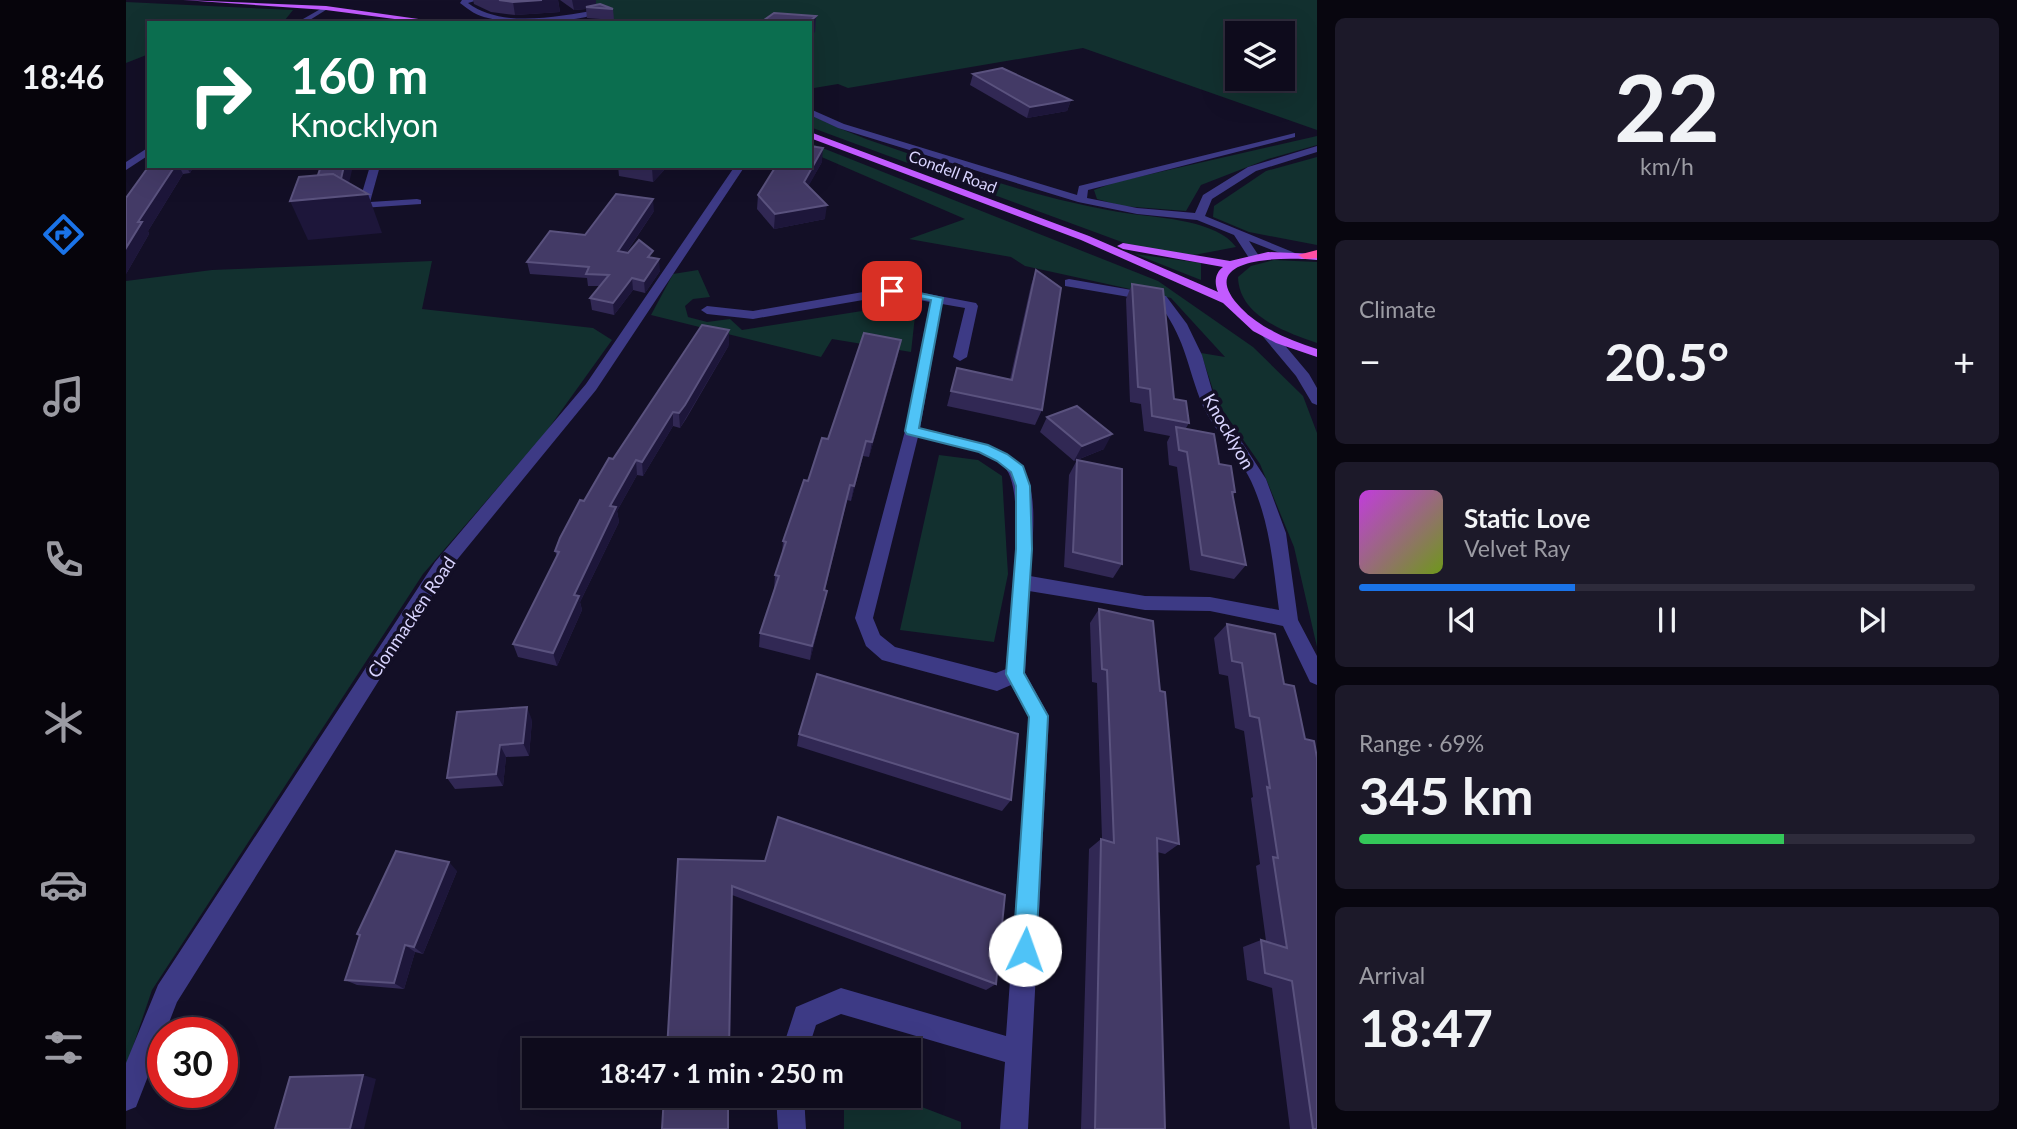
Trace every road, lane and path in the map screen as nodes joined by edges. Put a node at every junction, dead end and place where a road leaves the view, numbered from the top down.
1 (186, 0) edge
2 (475, 0) edge
3 (560, 6) dead end
4 (326, 8) junction
5 (598, 12) edge
6 (571, 16) junction
7 (303, 21) edge
8 (428, 21) edge
9 (519, 21) edge
10 (532, 21) edge
11 (577, 21) edge
12 (812, 113) edge
13 (1292, 135) dead end
14 (812, 136) edge
15 (1317, 149) edge
16 (147, 151) edge
17 (126, 167) edge
18 (374, 168) edge
19 (739, 168) edge
20 (1082, 200) junction
21 (417, 202) dead end
22 (364, 206) junction
23 (343, 208) edge
24 (1199, 217) junction
25 (1239, 234) junction
26 (1085, 238) junction
27 (1289, 253) junction
28 (1313, 255) edge
29 (1253, 256) junction
30 (1233, 265) junction
31 (1069, 283) dead end
32 (937, 298) junction
33 (1227, 300) junction
34 (707, 310) dead end
35 (1267, 333) junction
36 (1317, 353) edge
37 (960, 357) dead end
38 (1317, 400) edge
39 (912, 431) junction
40 (1021, 582) junction
41 (1289, 620) junction
42 (1015, 674) junction
43 (1317, 676) edge
44 (799, 1038) edge
45 (1018, 1054) junction
46 (126, 1097) edge
47 (791, 1108) edge
48 (792, 1129) edge
49 (1014, 1129) edge

1 - 4 main road
2 - 9 street
3 - 6 street
4 - 7 street
4 - 8 main road
5 - 6 street
6 - 10 street
6 - 11 street
12 - 20 street
13 - 20 street
14 - 26 main road, Condell Road
15 - 24 street
16 - 17 street
18 - 22 street
19 - 46 street, Clonmacken Road
20 - 24 street
21 - 22 street
22 - 23 street
24 - 25 street
25 - 27 street
25 - 29 street
26 - 30 main road
26 - 33 main road
27 - 28 main road
27 - 29 main road
29 - 30 main road
30 - 33 main road
31 - 41 street, Knocklyon
32 - 34 street
32 - 37 street
32 - 39 street
33 - 35 main road
35 - 36 main road
35 - 38 street
39 - 40 street
39 - 42 street
40 - 41 street
40 - 42 street
41 - 43 street, Knocklyon
42 - 45 street
44 - 45 street
45 - 49 street
47 - 48 street

